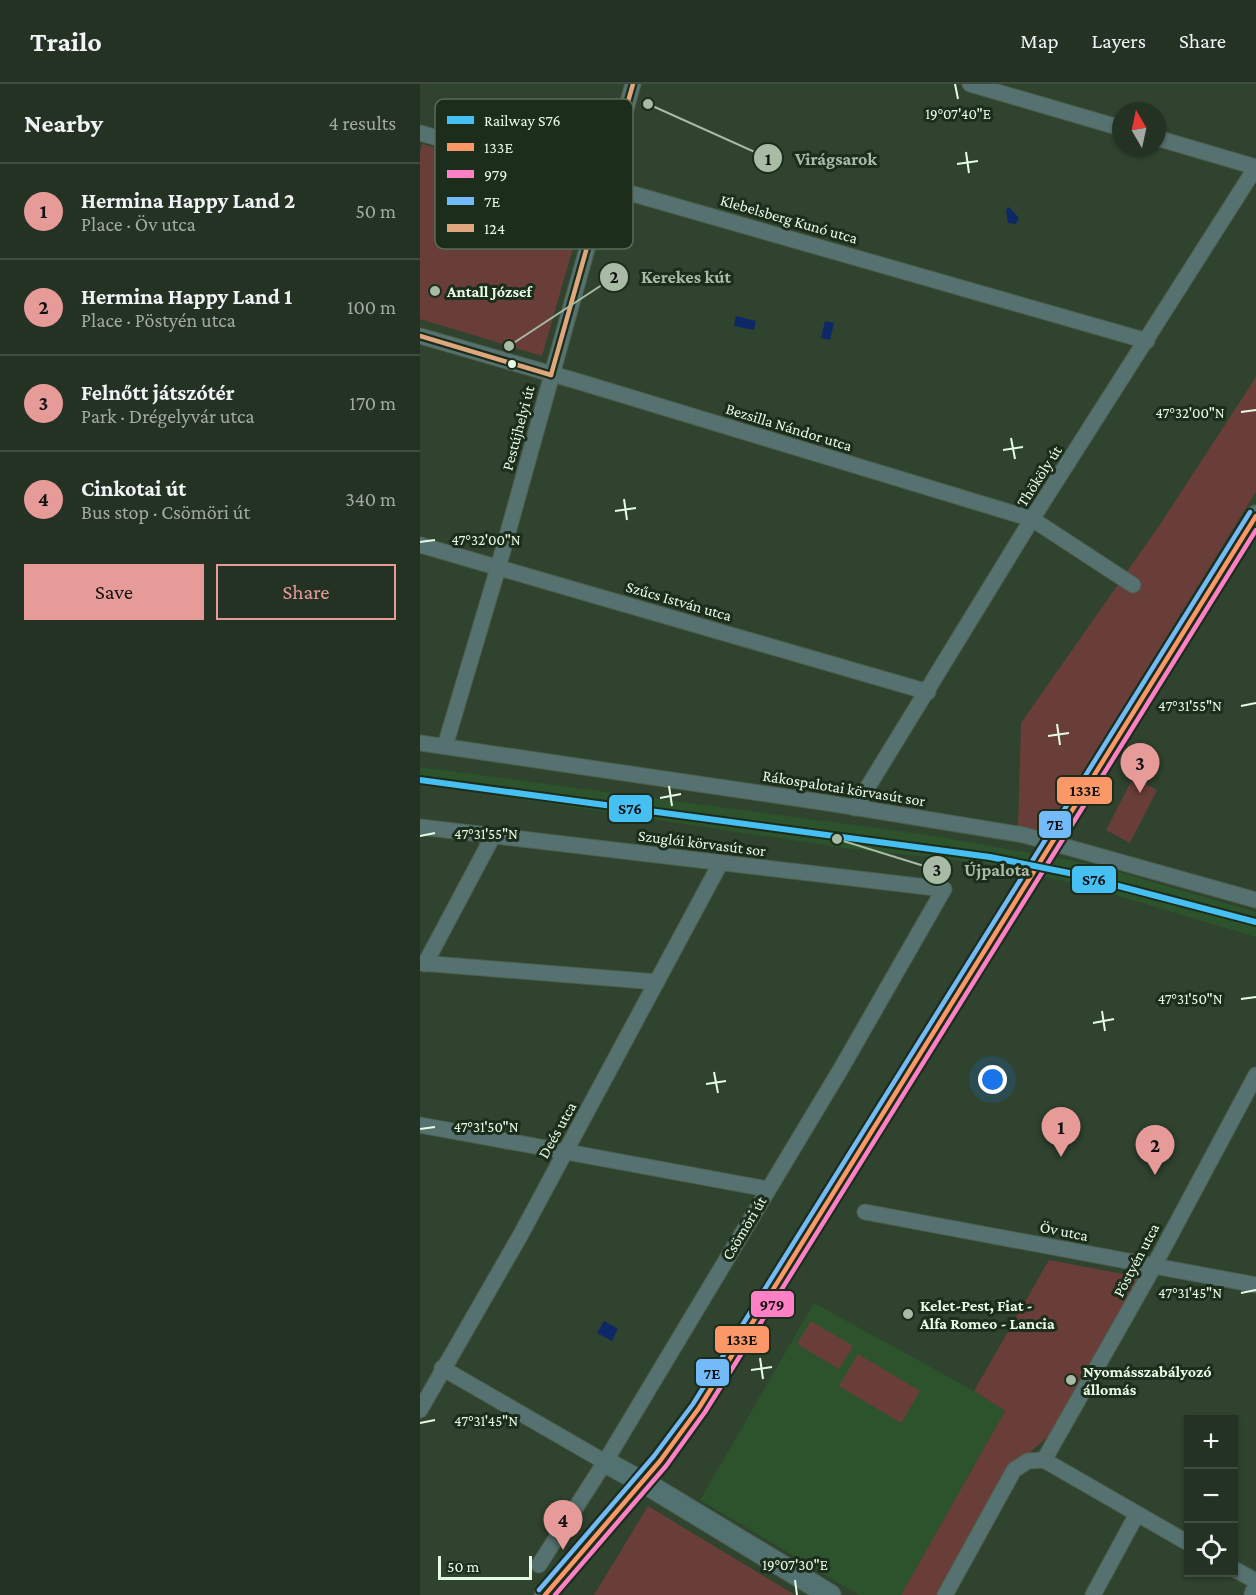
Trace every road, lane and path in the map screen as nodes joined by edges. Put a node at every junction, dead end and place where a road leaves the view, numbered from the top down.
1 (633, 84) edge
2 (970, 84) edge
3 (629, 99) edge
4 (1112, 125) edge
5 (420, 133) edge
6 (435, 137) edge
7 (1166, 141) edge
8 (1256, 167) edge
9 (633, 194) edge
10 (587, 249) edge
11 (420, 336) edge
12 (1147, 341) junction
13 (551, 375) junction
14 (1256, 516) edge
15 (1032, 519) junction
16 (420, 545) edge
17 (498, 568) junction
18 (1133, 585) dead end
19 (928, 692) junction
20 (420, 743) edge
21 (445, 746) junction
22 (855, 807) junction
23 (420, 827) edge
24 (493, 836) junction
25 (720, 864) junction
26 (944, 889) joint
27 (1256, 900) edge
28 (423, 964) edge
29 (657, 982) junction
30 (1254, 1085) edge
31 (420, 1125) edge
32 (565, 1153) junction
33 (767, 1189) junction
34 (865, 1212) dead end
35 (1153, 1266) junction
36 (1256, 1285) edge
37 (442, 1368) junction
38 (420, 1410) edge
39 (1044, 1460) junction
40 (605, 1462) junction
41 (640, 1482) junction
42 (1137, 1514) junction
43 (1184, 1541) edge
44 (540, 1565) dead end
45 (1238, 1572) edge
46 (1256, 1581) edge
47 (545, 1595) edge
48 (830, 1595) edge
49 (945, 1595) edge
50 (1093, 1595) edge

1 - 3 street, Pestújhelyi út
2 - 4 street
5 - 6 street, Klebelsberg Kunó utca
7 - 8 street
8 - 12 street, Thököly út
9 - 12 street, Klebelsberg Kunó utca
10 - 13 street, Pestújhelyi út
11 - 13 street, Bezsilla Nándor utca
12 - 15 street, Thököly út
13 - 15 street, Bezsilla Nándor utca
13 - 17 street, Pestújhelyi út
14 - 41 main road, bridge
15 - 18 street, Bezsilla Nándor utca
15 - 19 street, Thököly út
16 - 17 street, Szűcs István utca
17 - 19 street, Szűcs István utca
17 - 21 street, Pestújhelyi út
19 - 22 street, Thököly út
20 - 21 street, Rákospalotai körvasút sor
21 - 22 street, Rákospalotai körvasút sor
22 - 27 street, Rákospalotai körvasút sor
23 - 24 street, Szuglói körvasút sor
24 - 25 street, Szuglói körvasút sor
24 - 28 street
25 - 26 street, Szuglói körvasút sor
25 - 29 street, Deés utca
26 - 33 street, Csömöri út
28 - 29 street
29 - 32 street, Deés utca
30 - 35 street, Pöstyén utca
31 - 32 street
32 - 33 street
32 - 37 street, Deés utca
33 - 40 street, Csömöri út
34 - 35 street, Öv utca
35 - 36 street, Öv utca
35 - 39 street, Pöstyén utca
37 - 38 street, Deés utca
37 - 40 street
39 - 42 street
39 - 49 street
40 - 41 main road
40 - 44 street, Csömöri út
41 - 47 main road
41 - 48 main road
42 - 43 street
42 - 50 street
45 - 46 street

